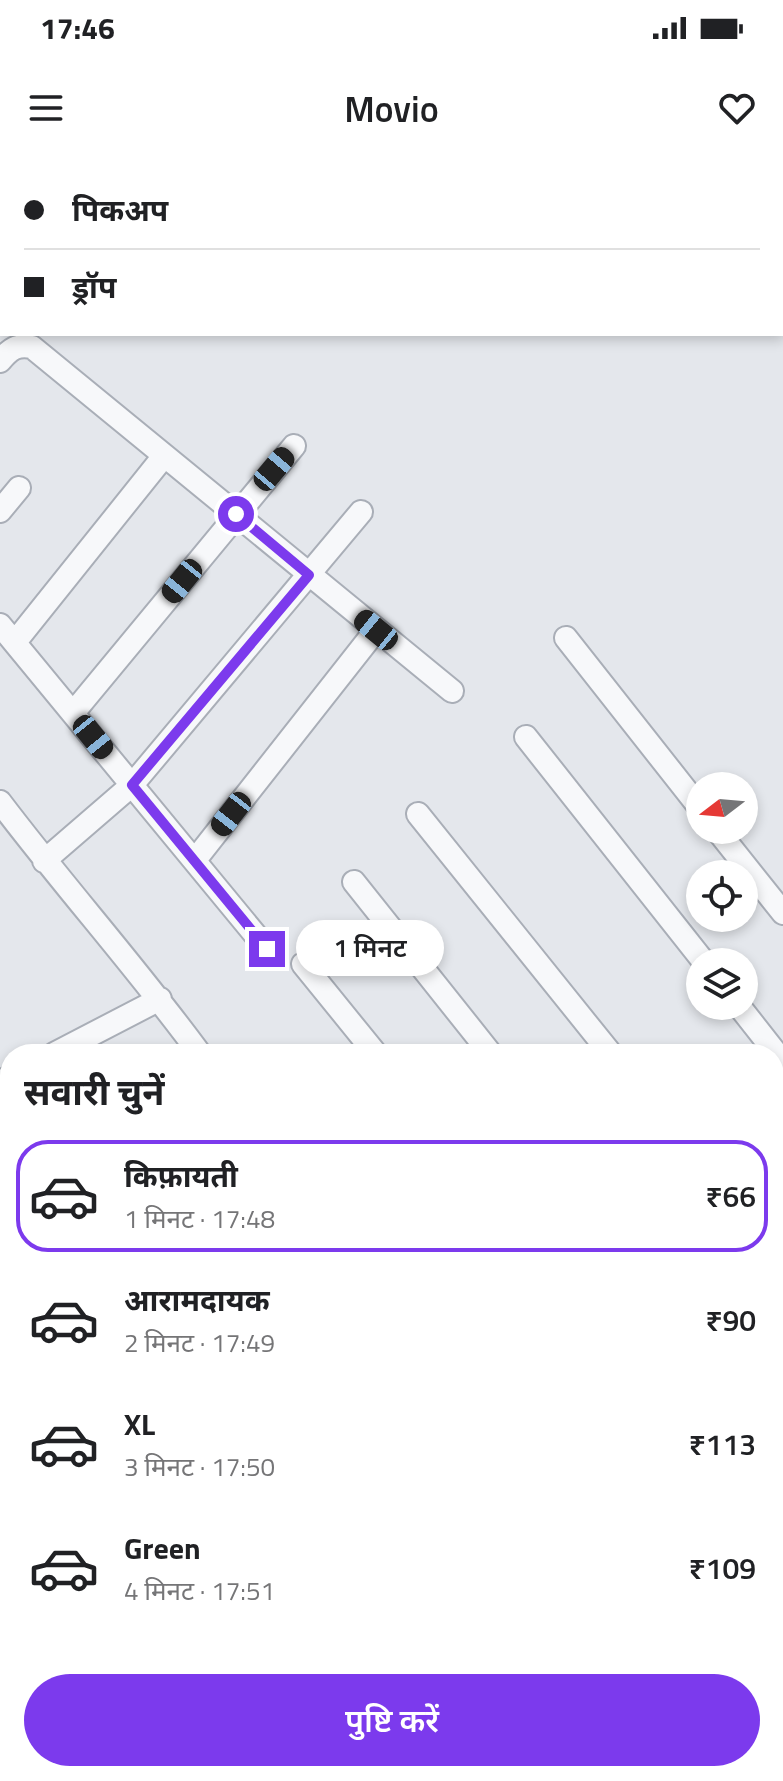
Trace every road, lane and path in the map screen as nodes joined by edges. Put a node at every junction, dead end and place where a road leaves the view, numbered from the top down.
1 (0, 361) edge
2 (294, 446) dead end
3 (164, 456) junction
4 (19, 488) dead end
5 (0, 511) edge
6 (361, 512) dead end
7 (236, 514) junction
8 (309, 575) junction
9 (0, 625) edge
10 (376, 630) junction
11 (566, 638) dead end
12 (15, 642) junction
13 (452, 691) dead end
14 (73, 713) junction
15 (526, 737) dead end
16 (132, 785) junction
17 (686, 790) edge
18 (0, 802) edge
19 (418, 814) dead end
20 (728, 844) edge
21 (195, 860) junction
22 (44, 861) junction
23 (354, 882) dead end
24 (783, 913) edge
25 (693, 948) edge
26 (267, 949) dead end
27 (303, 964) dead end
28 (160, 999) junction
29 (750, 1020) edge
30 (73, 1044) edge
31 (193, 1044) edge
32 (368, 1044) edge
33 (483, 1044) edge
34 (603, 1044) edge
35 (769, 1044) edge

1 - 3 street
2 - 7 street
3 - 7 street
3 - 12 street
4 - 5 street
6 - 8 street
7 - 8 street
7 - 14 street
8 - 10 street
8 - 16 street
9 - 12 street
10 - 13 street
10 - 21 street
11 - 17 street
12 - 14 street
14 - 16 street
15 - 25 street
16 - 21 street
16 - 22 street
18 - 22 street
19 - 34 street
20 - 24 street
21 - 26 street
22 - 28 street
23 - 33 street
27 - 32 street
28 - 30 street
28 - 31 street
29 - 35 street

